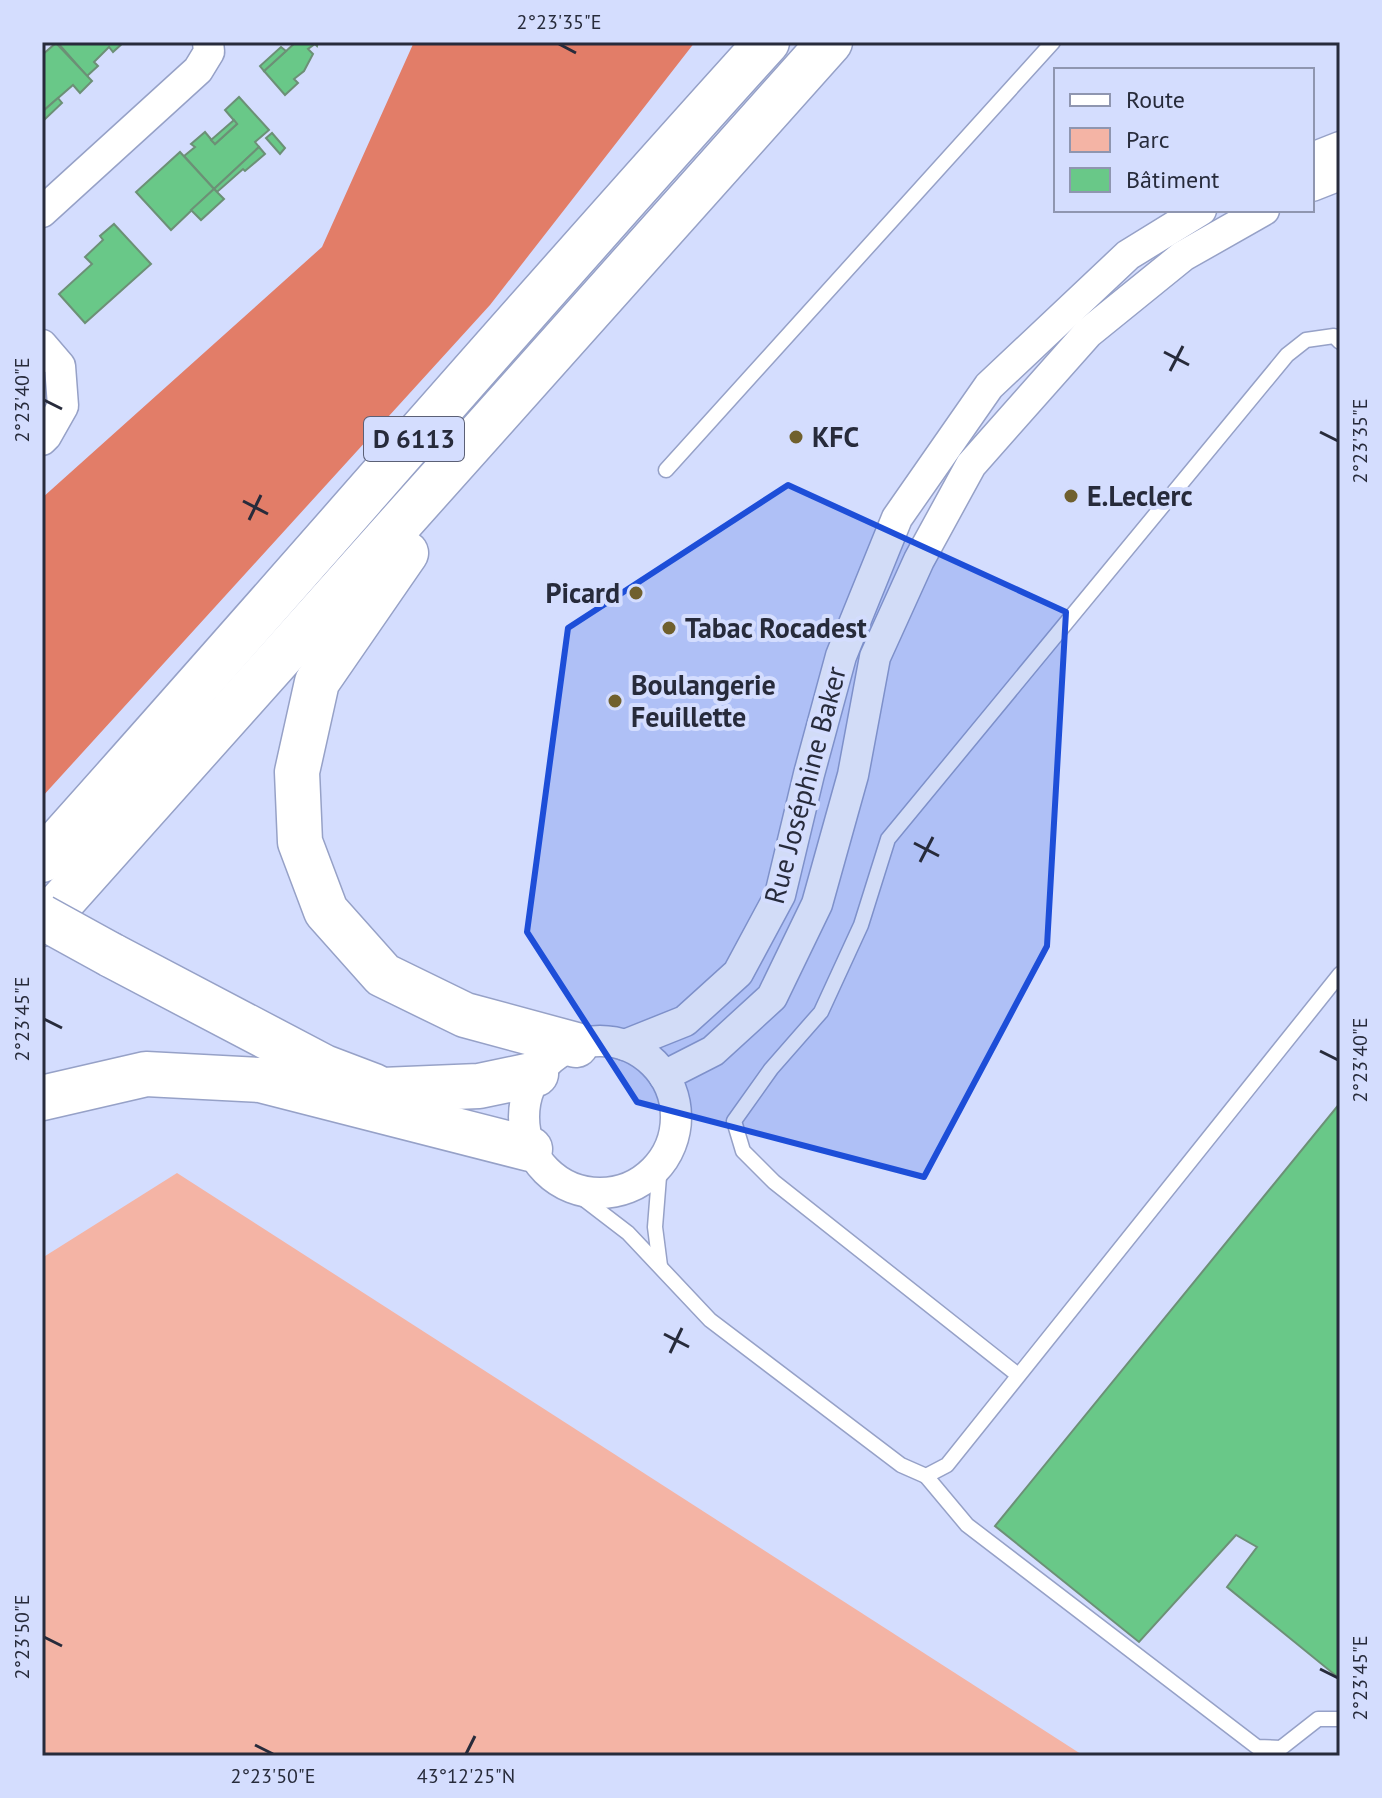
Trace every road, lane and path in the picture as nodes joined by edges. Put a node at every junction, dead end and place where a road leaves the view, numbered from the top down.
1 (208, 42) edge
2 (767, 42) edge
3 (830, 42) edge
4 (1053, 42) edge
5 (1340, 147) edge
6 (1314, 157) edge
7 (1340, 175) edge
8 (1314, 185) edge
9 (42, 212) edge
10 (1198, 212) edge
11 (1260, 212) edge
12 (1340, 342) edge
13 (42, 345) edge
14 (476, 438) junction
15 (42, 440) edge
16 (666, 470) dead end
17 (183, 703) junction
18 (42, 841) edge
19 (42, 860) edge
20 (42, 917) edge
21 (42, 924) edge
22 (1340, 974) edge
23 (576, 1045) junction
24 (625, 1045) junction
25 (536, 1074) junction
26 (664, 1076) junction
27 (382, 1090) junction
28 (42, 1098) edge
29 (452, 1129) junction
30 (530, 1149) junction
31 (660, 1164) junction
32 (568, 1187) junction
33 (660, 1267) junction
34 (1018, 1375) junction
35 (926, 1476) junction
36 (1340, 1719) edge

1 - 9 street
2 - 17 highway, D 6113
3 - 14 highway, D 6113
4 - 16 lane
5 - 6 street
7 - 8 street
10 - 24 street, Rue Joséphine Baker
11 - 26 street, Rue Joséphine Baker
12 - 34 lane
13 - 15 street
14 - 21 highway, D 6113
14 - 23 highway
17 - 18 highway
17 - 19 highway, D 6113
20 - 27 highway, bridge
22 - 34 lane
23 - 24 street
23 - 25 street
24 - 26 street
25 - 27 highway
25 - 30 street
26 - 31 street
27 - 29 highway
28 - 29 highway
29 - 30 highway
30 - 32 street
31 - 32 street
31 - 33 lane
32 - 33 lane
33 - 35 lane
34 - 35 lane
35 - 36 lane

